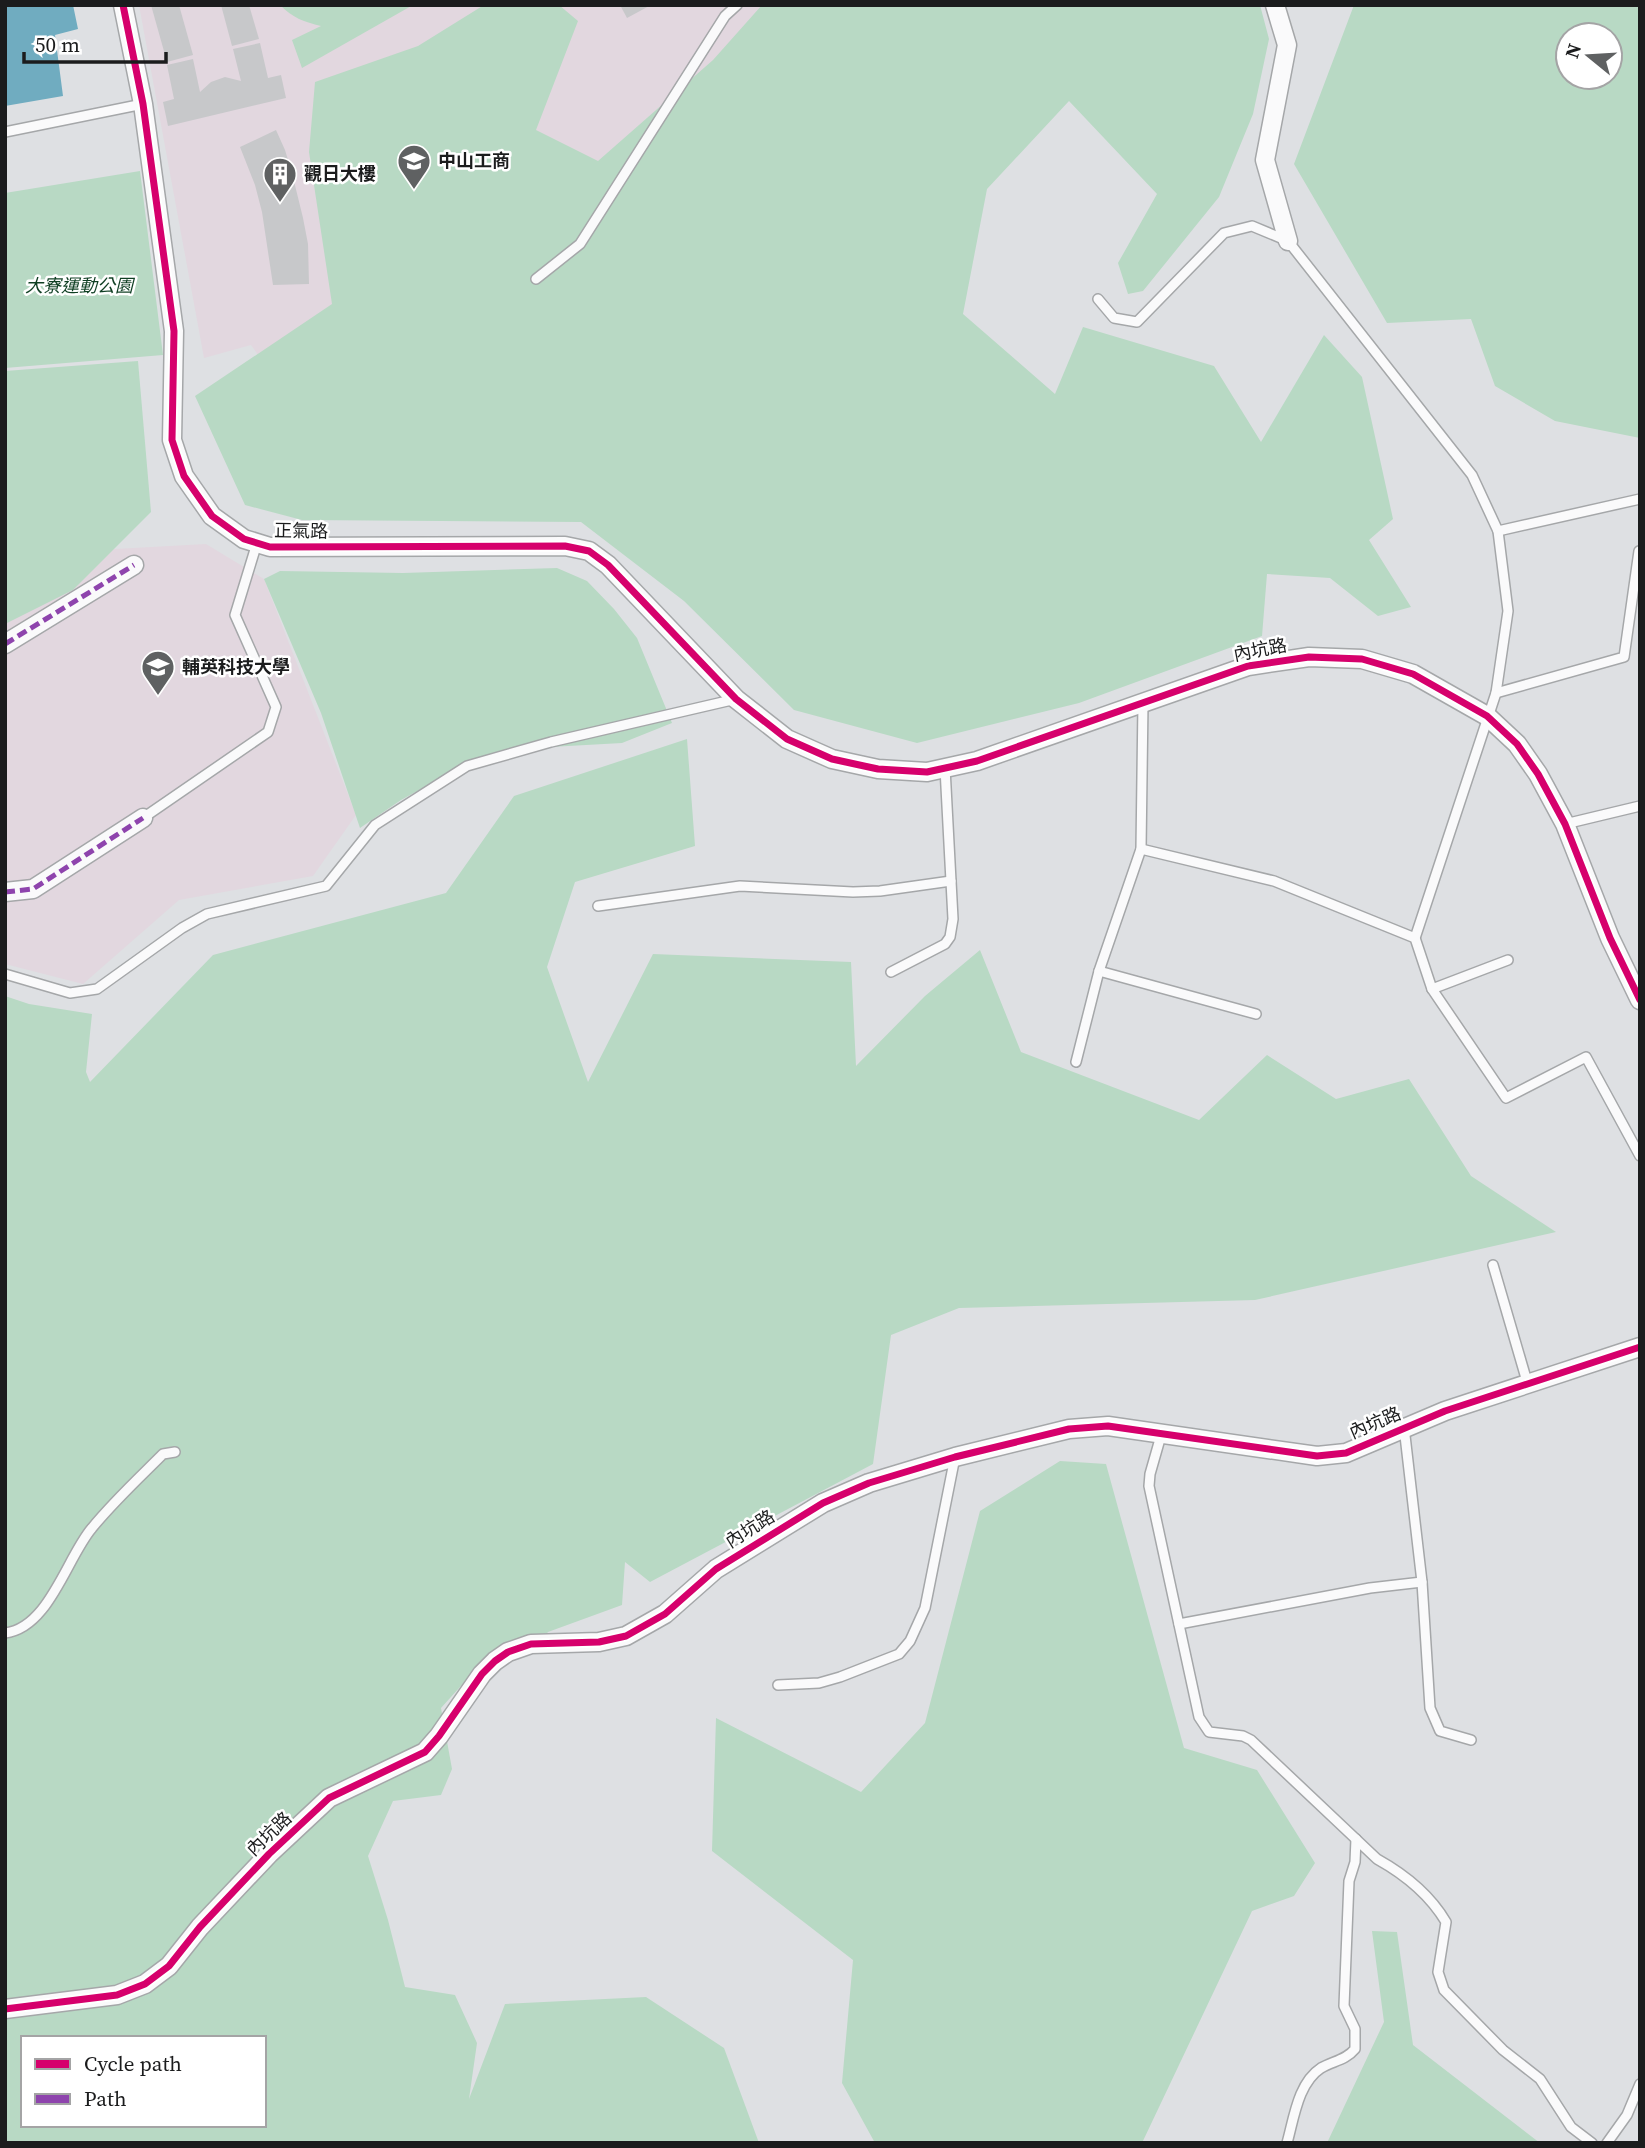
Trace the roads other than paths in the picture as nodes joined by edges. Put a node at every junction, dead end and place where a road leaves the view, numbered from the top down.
1 (123, 5) edge
2 (737, 5) edge
3 (1275, 5) edge
4 (143, 104) junction
5 (5, 132) edge
6 (1288, 241) junction
7 (536, 279) dead end
8 (1098, 299) dead end
9 (1640, 499) edge
10 (1498, 531) junction
11 (257, 543) junction
12 (1639, 551) edge
13 (134, 565) dead end
14 (5, 644) edge
15 (1496, 693) junction
16 (736, 699) junction
17 (1143, 703) junction
18 (1487, 716) junction
19 (945, 768) junction
20 (1640, 806) edge
21 (143, 818) joint
22 (1565, 824) junction
23 (1141, 849) junction
24 (951, 881) junction
25 (5, 891) edge
26 (598, 906) dead end
27 (1415, 937) junction
28 (1508, 960) dead end
29 (1099, 971) junction
30 (891, 972) dead end
31 (5, 974) edge
32 (1432, 989) junction
33 (1640, 1000) edge
34 (1256, 1014) dead end
35 (1076, 1062) dead end
36 (1640, 1156) edge
37 (1493, 1265) dead end
38 (1640, 1347) edge
39 (1528, 1385) junction
40 (1404, 1427) junction
41 (1162, 1432) junction
42 (175, 1452) dead end
43 (955, 1457) junction
44 (1422, 1582) junction
45 (1179, 1625) junction
46 (5, 1633) edge
47 (778, 1685) dead end
48 (1471, 1740) dead end
49 (1356, 1839) junction
50 (5, 2009) edge
51 (1640, 2084) edge
52 (1287, 2143) edge
53 (1592, 2143) edge
54 (1607, 2143) edge

1 - 4 street, 正氣路
2 - 7 lane
3 - 6 street
4 - 5 lane
4 - 11 street, 正氣路
6 - 8 lane
6 - 10 lane
9 - 10 lane
10 - 15 lane
11 - 16 street, 正氣路
11 - 21 lane
12 - 15 lane
13 - 14 street
15 - 18 lane
16 - 19 street, 內坑路
16 - 31 lane
17 - 18 street, 內坑路
17 - 19 street, 內坑路
17 - 23 lane
18 - 22 street, 內坑路
18 - 27 lane
19 - 24 lane
20 - 22 lane
21 - 25 street
22 - 33 street, 內坑路
23 - 27 lane
23 - 29 lane
24 - 26 lane
24 - 30 lane
27 - 32 lane
28 - 32 lane
29 - 34 lane
29 - 35 lane
32 - 36 lane
37 - 39 lane
38 - 39 street, 內坑路
39 - 40 street, 內坑路
40 - 41 street, 內坑路
40 - 44 lane
41 - 43 street, 內坑路
41 - 45 lane
42 - 46 lane
43 - 47 lane
43 - 50 street, 內坑路
44 - 45 lane
44 - 48 lane
45 - 49 lane
49 - 52 lane
49 - 53 lane
51 - 54 lane

